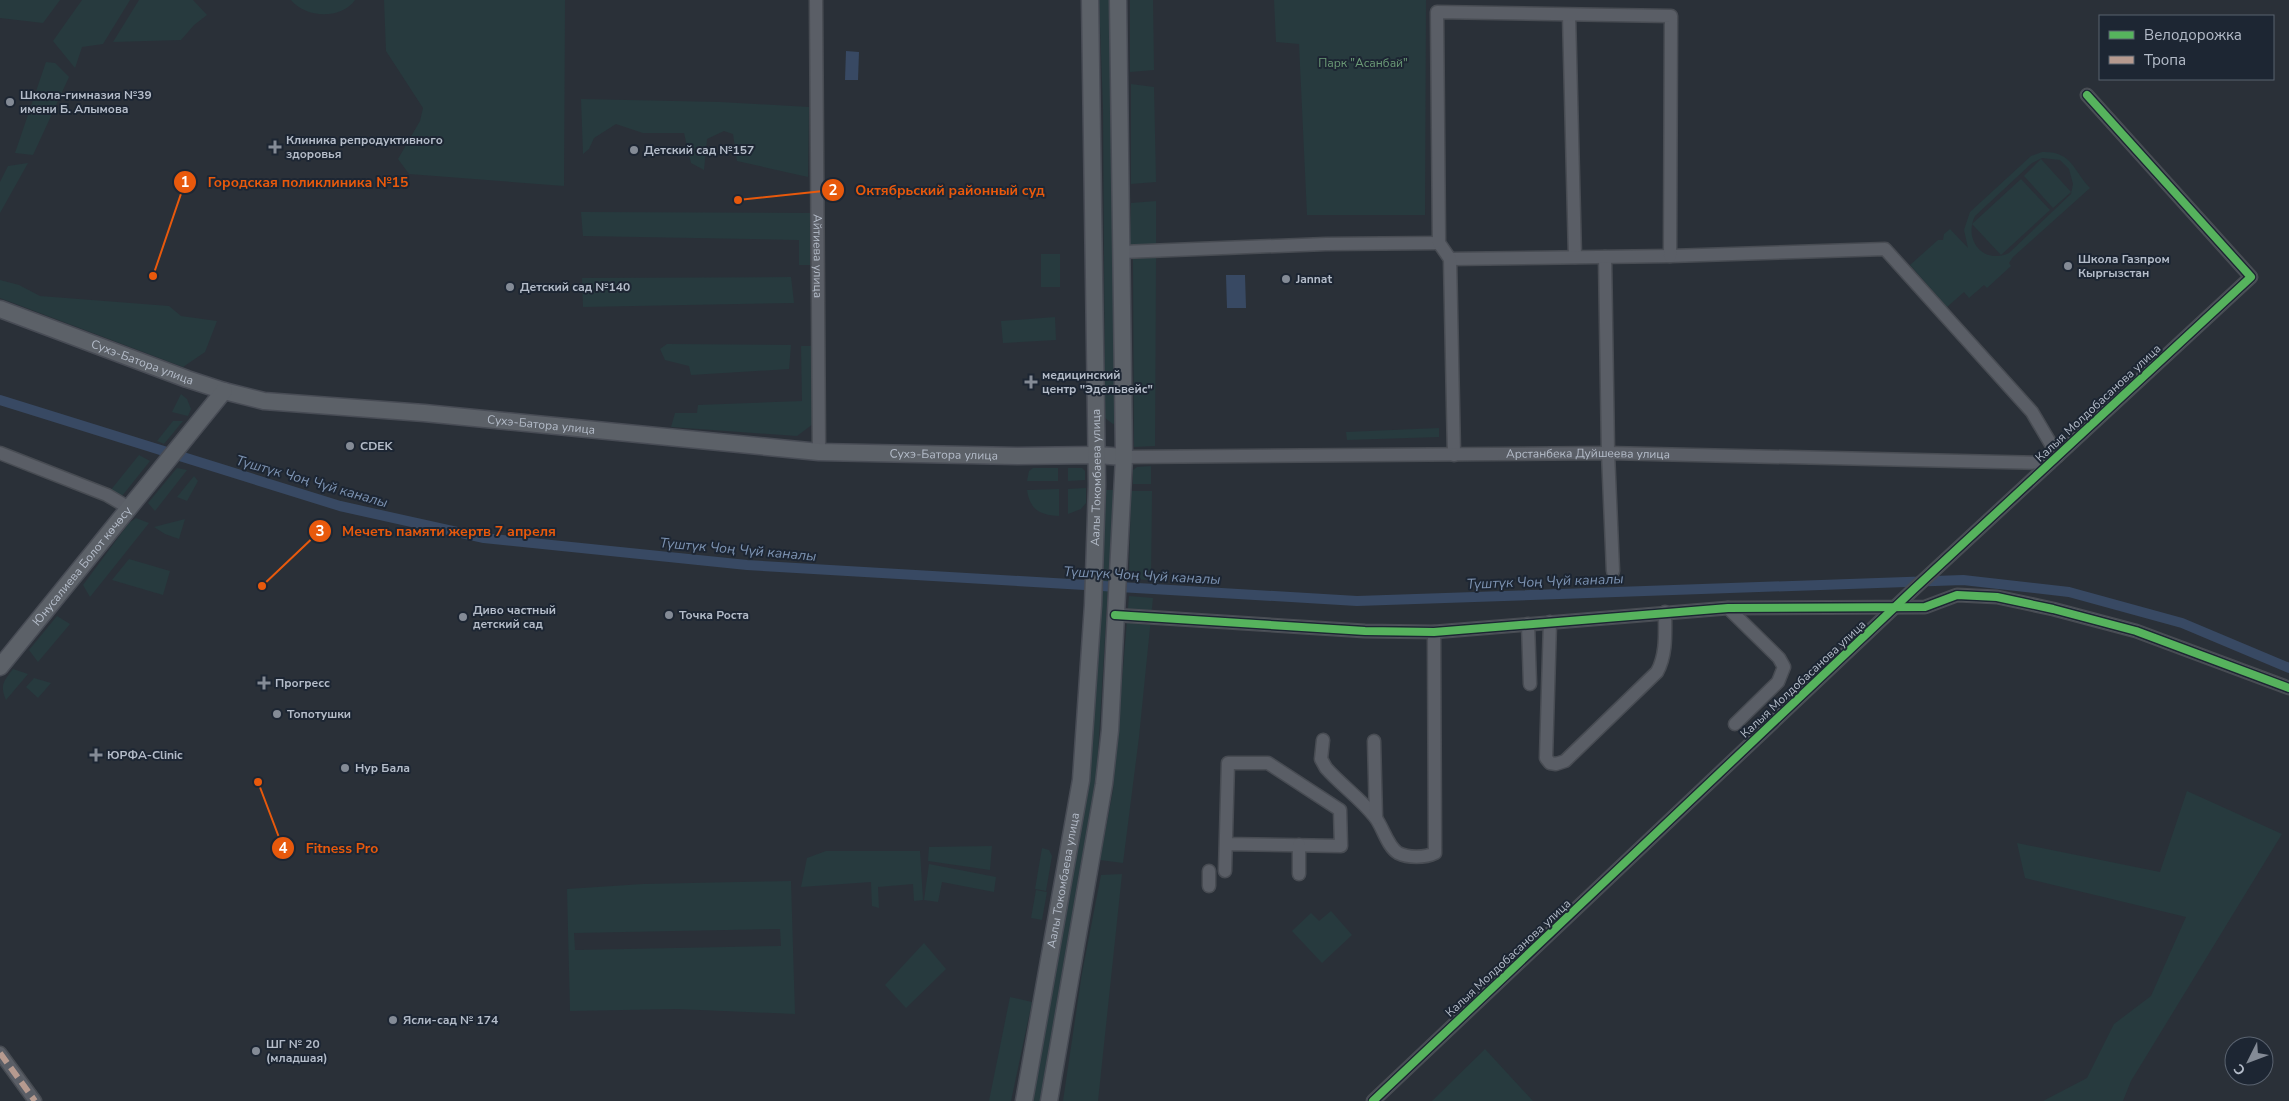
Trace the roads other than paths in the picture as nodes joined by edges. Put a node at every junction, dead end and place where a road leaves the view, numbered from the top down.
1 (816, 0) edge
2 (1090, 0) edge
3 (1118, 0) edge
4 (1569, 15) junction
5 (2087, 95) dead end
6 (1439, 243) junction
7 (1122, 252) junction
8 (1576, 256) junction
9 (1670, 256) junction
10 (1605, 257) junction
11 (1450, 259) junction
12 (0, 309) edge
13 (224, 391) junction
14 (819, 452) junction
15 (0, 453) edge
16 (1608, 453) junction
17 (1097, 454) junction
18 (1454, 455) junction
19 (1124, 457) junction
20 (2054, 459) junction
21 (129, 508) junction
22 (1613, 572) dead end
23 (1896, 607) junction
24 (1728, 608) junction
25 (1115, 611) junction
26 (1665, 612) junction
27 (1550, 622) junction
28 (1528, 624) junction
29 (1434, 632) junction
30 (0, 667) edge
31 (1530, 684) dead end
32 (2289, 688) edge
33 (1735, 724) dead end
34 (1323, 740) dead end
35 (1374, 741) dead end
36 (1376, 818) junction
37 (1226, 844) junction
38 (1299, 845) junction
39 (1209, 871) dead end
40 (1225, 871) dead end
41 (1299, 874) dead end
42 (1209, 886) dead end
43 (0, 1053) edge
44 (35, 1101) edge
45 (1024, 1101) edge
46 (1049, 1101) edge
47 (1373, 1101) edge

1 - 14 street, Айтиева улица
2 - 17 main road, Аалы Токомбаева улица
3 - 7 main road, Аалы Токомбаева улица
4 - 6 street
4 - 8 street
4 - 9 street
5 - 20 street, Калыя Молдобасанова улица
6 - 7 street
6 - 11 street
7 - 19 main road, Аалы Токомбаева улица
8 - 10 street
8 - 11 street
9 - 10 street
9 - 20 street
10 - 16 street
11 - 18 street
12 - 13 main road, Сухэ-Батора улица
13 - 14 main road, Сухэ-Батора улица
13 - 21 main road, Юнусалиева Болот көчөсү
14 - 17 main road, Сухэ-Батора улица
15 - 21 street
16 - 18 street, Арстанбека Дуйшеева улица
16 - 20 street, Арстанбека Дуйшеева улица
16 - 22 street
17 - 19 main road, Сухэ-Батора улица
17 - 45 main road, Аалы Токомбаева улица
18 - 19 street, Арстанбека Дуйшеева улица
19 - 25 main road, Аалы Токомбаева улица
20 - 23 street, Калыя Молдобасанова улица
21 - 30 main road, Юнусалиева Болот көчөсү
23 - 24 street
23 - 32 street
23 - 47 street, Калыя Молдобасанова улица
24 - 26 street
24 - 33 street
25 - 29 street
25 - 46 main road, Аалы Токомбаева улица
26 - 27 street
26 - 27 street
27 - 28 street
28 - 29 street
28 - 31 street
29 - 36 street
34 - 36 street
35 - 36 street
37 - 38 street
37 - 38 street
37 - 40 street
38 - 41 street
39 - 42 street
43 - 44 street

